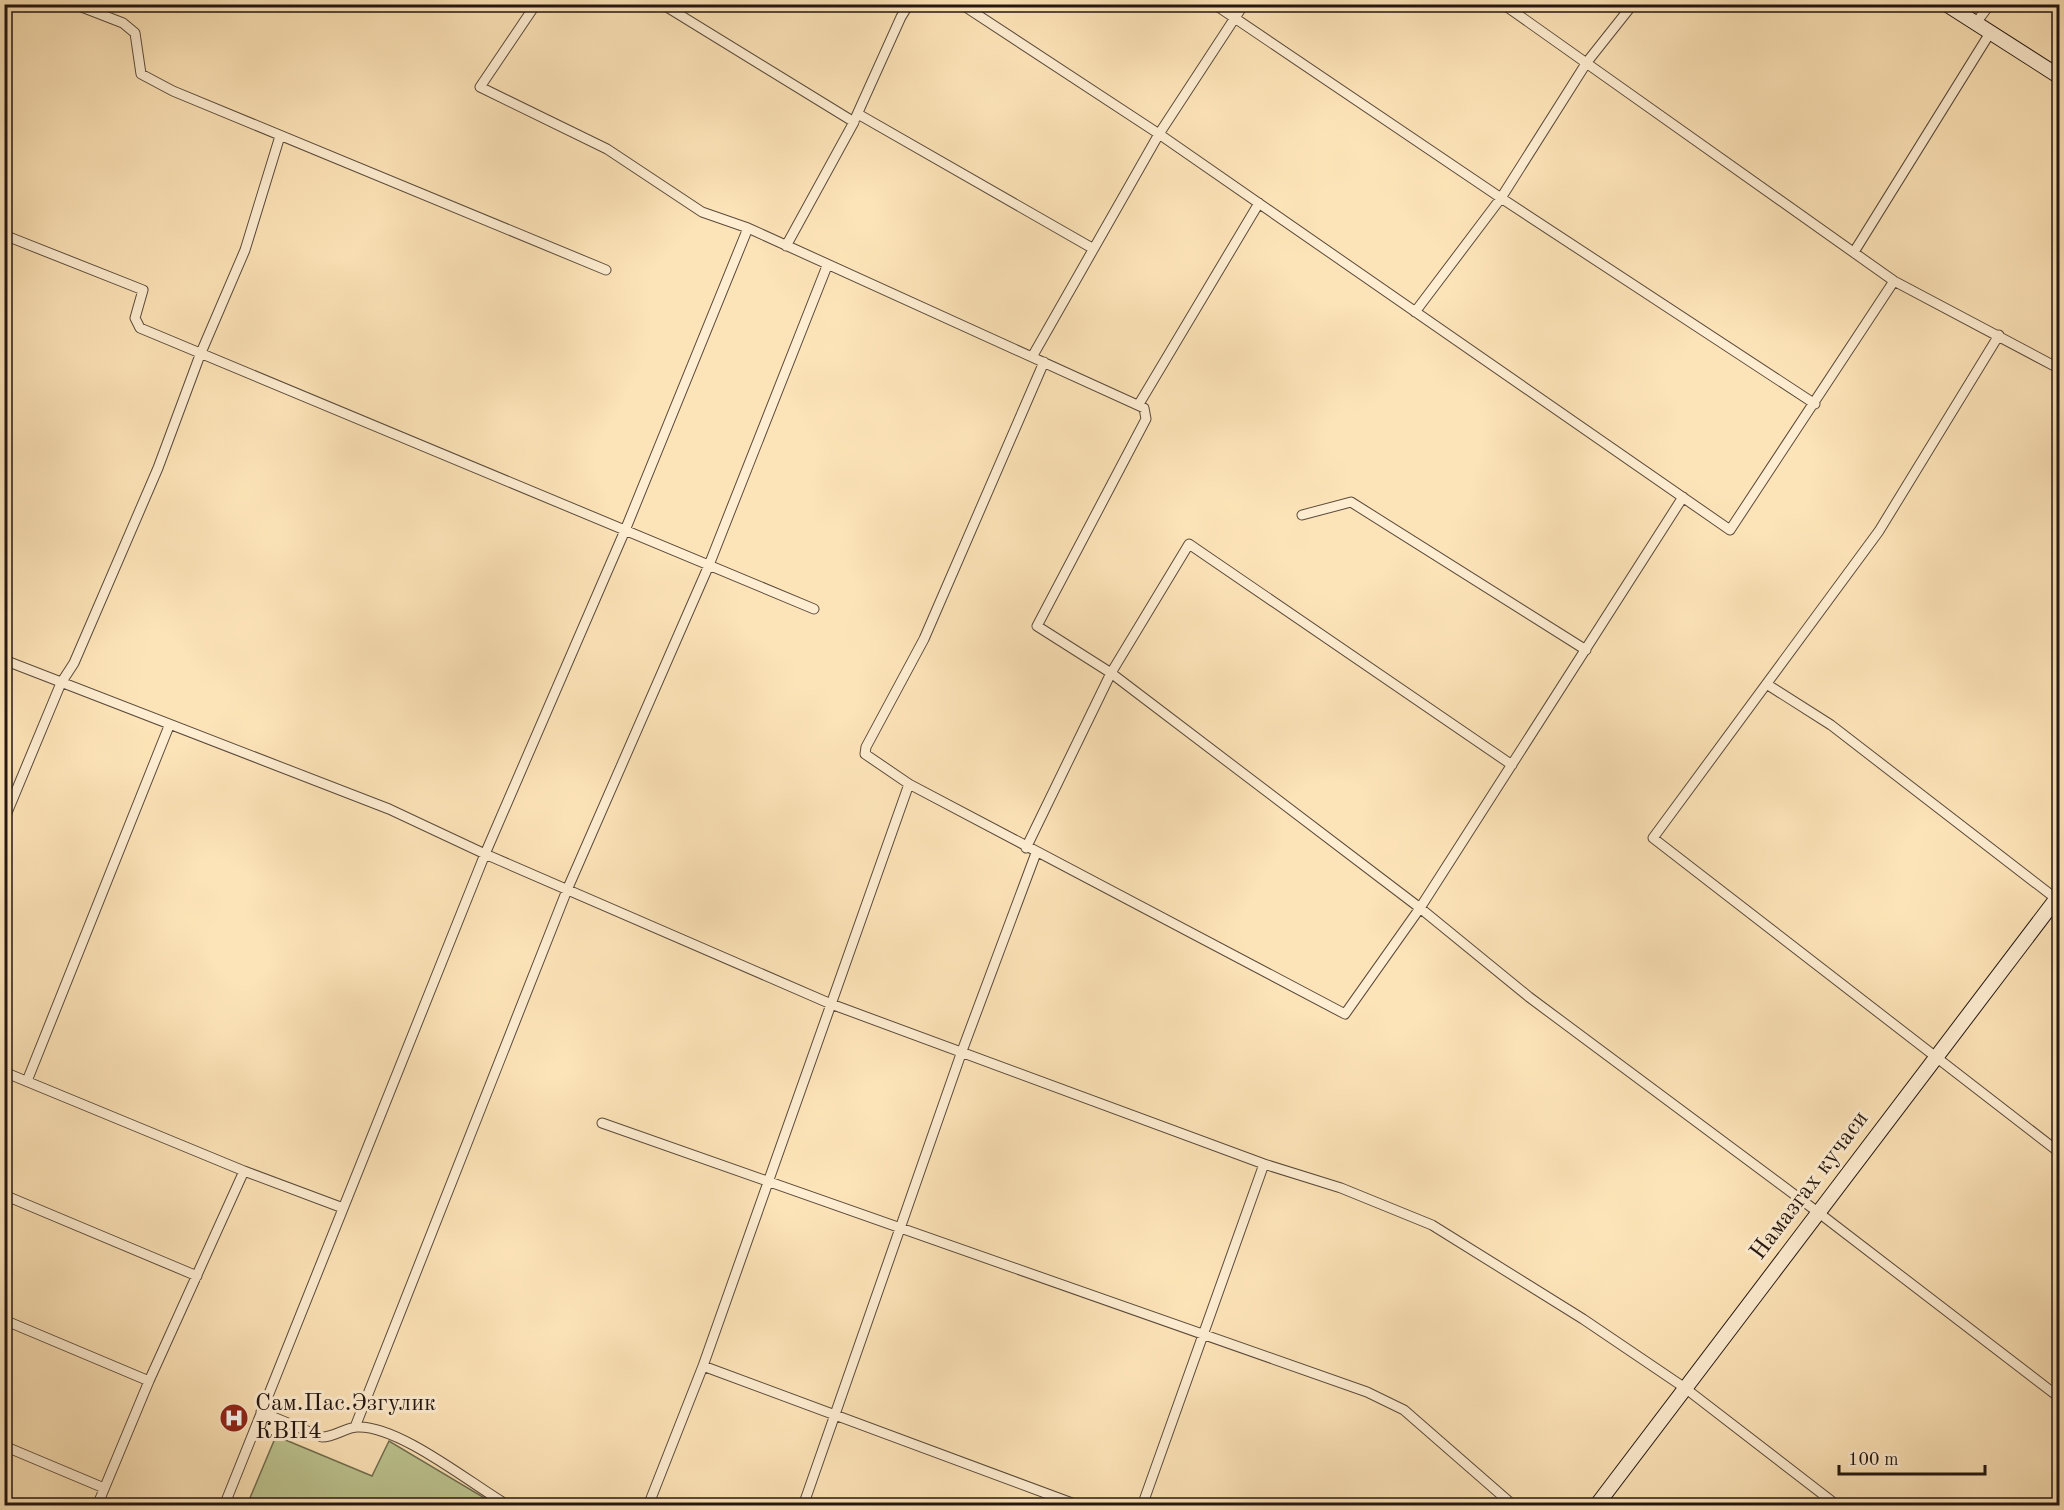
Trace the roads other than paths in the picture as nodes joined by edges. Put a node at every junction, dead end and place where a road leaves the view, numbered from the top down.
1 (74, 4) edge
2 (536, 4) edge
3 (662, 4) edge
4 (909, 4) edge
5 (961, 4) edge
6 (1214, 4) edge
7 (1244, 4) edge
8 (1503, 4) edge
9 (1633, 4) edge
10 (1946, 4) edge
11 (1990, 4) edge
12 (1234, 18) junction
13 (1976, 23) junction
14 (1990, 33) junction
15 (1587, 62) junction
16 (2060, 77) edge
17 (856, 118) junction
18 (1159, 134) junction
19 (280, 136) junction
20 (1501, 198) junction
21 (1259, 203) junction
22 (748, 228) junction
23 (4, 235) edge
24 (786, 246) junction
25 (1092, 248) junction
26 (1854, 252) junction
27 (827, 266) junction
28 (606, 270) dead end
29 (1893, 281) junction
30 (1415, 312) junction
31 (1999, 335) junction
32 (200, 355) junction
33 (1032, 357) junction
34 (1044, 362) junction
35 (2060, 369) edge
36 (1139, 404) junction
37 (1815, 404) junction
38 (1683, 497) junction
39 (1302, 515) dead end
40 (626, 528) junction
41 (709, 565) junction
42 (814, 609) dead end
43 (1586, 650) junction
44 (4, 660) edge
45 (1111, 673) junction
46 (61, 683) junction
47 (1767, 685) junction
48 (169, 726) junction
49 (1512, 765) junction
50 (909, 784) junction
51 (4, 820) edge
52 (1026, 848) junction
53 (1036, 853) junction
54 (485, 854) junction
55 (567, 890) junction
56 (2058, 898) edge
57 (1420, 908) junction
58 (831, 1004) junction
59 (962, 1051) junction
60 (1936, 1057) junction
61 (4, 1072) edge
62 (27, 1081) junction
63 (602, 1123) dead end
64 (2060, 1153) edge
65 (1264, 1164) junction
66 (244, 1171) junction
67 (766, 1181) junction
68 (4, 1195) edge
69 (342, 1208) junction
70 (1819, 1213) junction
71 (901, 1227) junction
72 (197, 1276) junction
73 (4, 1320) edge
74 (1205, 1334) junction
75 (703, 1366) junction
76 (149, 1381) junction
77 (1685, 1388) junction
78 (2060, 1398) edge
79 (261, 1412) junction
80 (834, 1417) junction
81 (355, 1427) junction
82 (4, 1446) edge
83 (104, 1488) junction
84 (97, 1506) edge
85 (224, 1506) edge
86 (509, 1506) edge
87 (648, 1506) edge
88 (802, 1506) edge
89 (1080, 1506) edge
90 (1142, 1506) edge
91 (1514, 1506) edge
92 (1596, 1506) edge
93 (1838, 1506) edge

1 - 19 street
2 - 22 street
3 - 17 street
4 - 17 street
5 - 18 street
6 - 12 street
7 - 12 street
8 - 15 street
9 - 15 street
10 - 13 street
11 - 13 street
12 - 18 street
12 - 20 street
13 - 14 street
14 - 16 street
14 - 26 street
15 - 20 street
15 - 26 street
17 - 24 street
17 - 25 street
18 - 21 street
18 - 25 street
19 - 28 street
19 - 32 street
20 - 30 street
20 - 37 street
21 - 30 street
21 - 36 street
22 - 24 street
22 - 40 street
23 - 32 street
24 - 27 street
25 - 33 street
26 - 29 street
27 - 33 street
27 - 41 street
29 - 31 street
29 - 37 street
30 - 38 street
31 - 35 street
31 - 47 street
32 - 40 street
32 - 46 street
33 - 34 street
34 - 36 street
34 - 50 street
36 - 45 street
37 - 38 street
38 - 43 street
39 - 43 street
40 - 41 street
40 - 54 street
41 - 42 street
41 - 55 street
43 - 49 street
44 - 46 street
45 - 49 street
45 - 52 street
45 - 57 street
46 - 48 street
46 - 51 street
47 - 56 street
47 - 60 street
48 - 54 street
48 - 62 street
49 - 57 street
50 - 52 street
50 - 58 street
52 - 53 street
53 - 57 street
53 - 59 street
54 - 55 street
54 - 69 street
55 - 58 street
55 - 81 street
56 - 60 street, Намазгах кучаси
57 - 70 street
58 - 59 street
58 - 67 street
59 - 65 street
59 - 71 street
60 - 64 street
60 - 70 street, Намазгах кучаси
61 - 62 street
62 - 66 street
63 - 67 street
65 - 74 street
65 - 77 street
66 - 69 street
66 - 72 street
67 - 71 street
67 - 75 street
68 - 72 street
69 - 79 street
70 - 77 street, Намазгах кучаси
70 - 78 street
71 - 74 street
71 - 80 street
72 - 76 street
73 - 76 street
74 - 90 street
74 - 91 street
75 - 80 street
75 - 87 street
76 - 83 street
77 - 92 street, Намазгах кучаси
77 - 93 street
79 - 81 street
79 - 85 street
80 - 88 street
80 - 89 street
81 - 86 street
82 - 83 street
83 - 84 street

